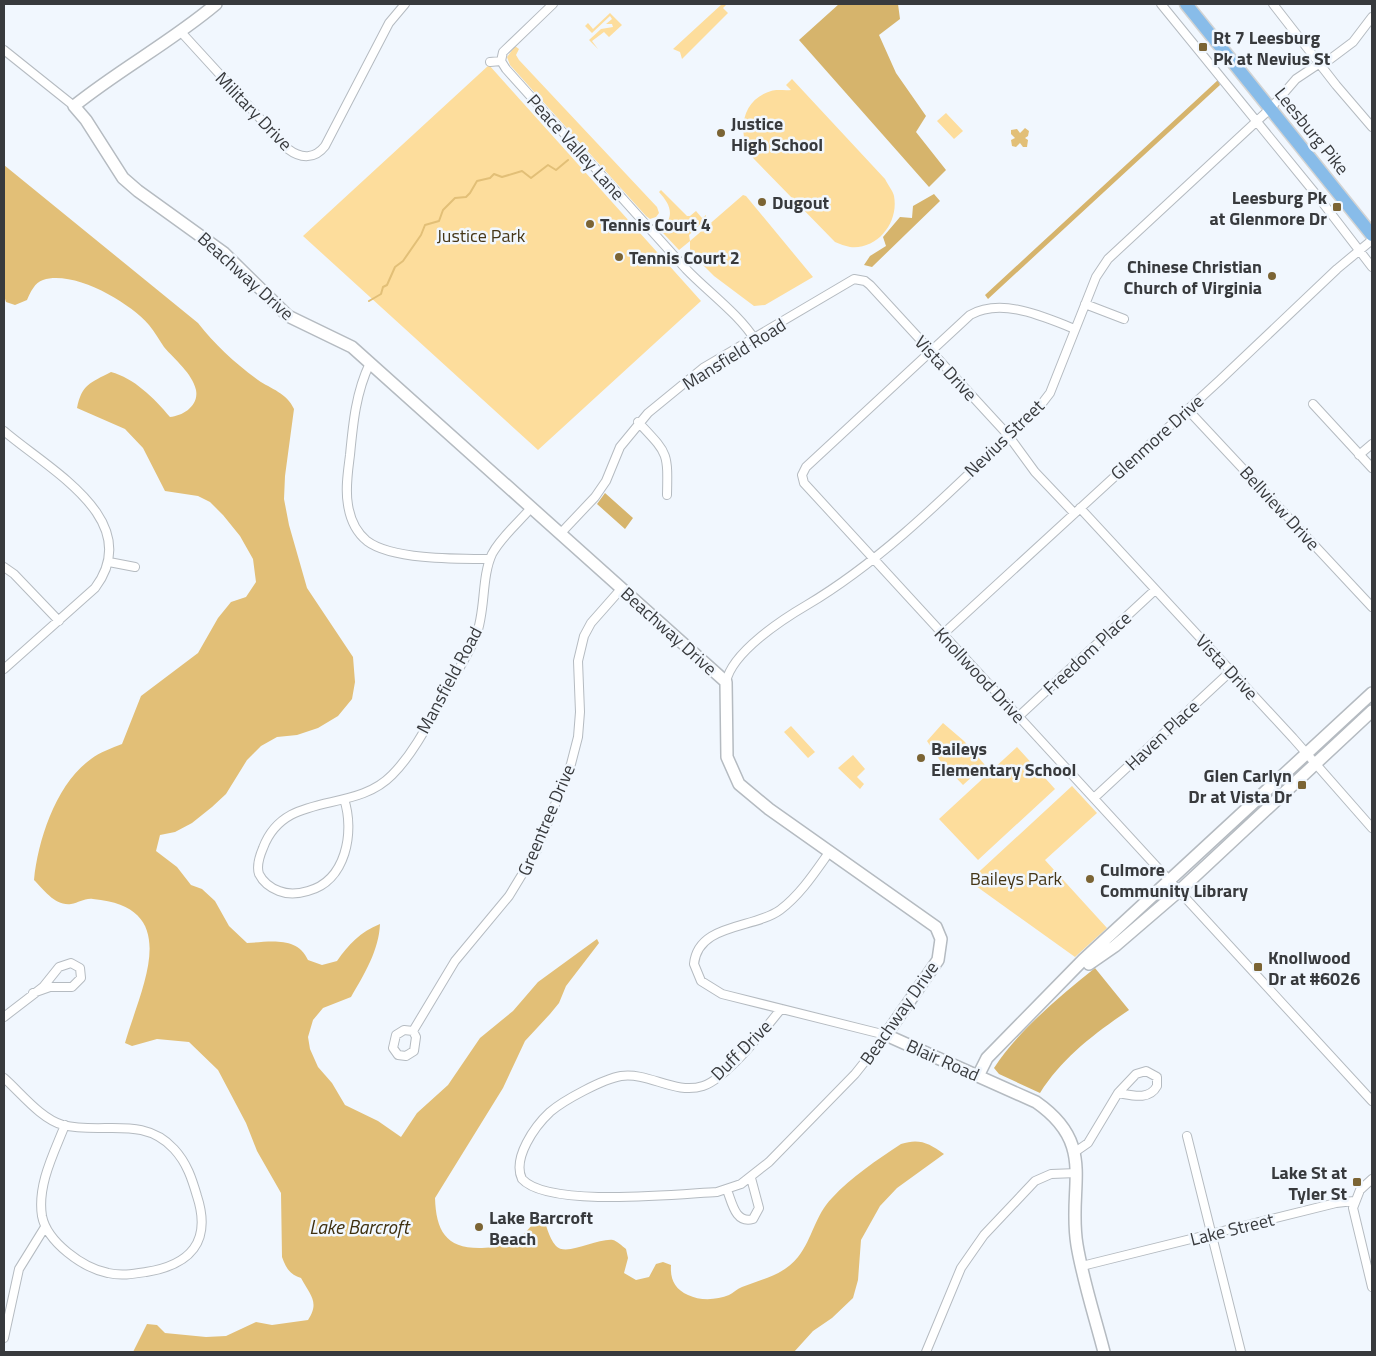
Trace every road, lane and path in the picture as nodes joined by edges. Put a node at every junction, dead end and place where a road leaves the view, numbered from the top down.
1 (216, 4) edge
2 (405, 4) edge
3 (553, 4) edge
4 (1161, 4) edge
5 (1186, 4) edge
6 (1273, 4) edge
7 (1372, 17) edge
8 (181, 32) junction
9 (4, 50) edge
10 (501, 61) junction
11 (490, 62) dead end
12 (1320, 63) junction
13 (74, 106) junction
14 (1271, 108) junction
15 (1257, 122) junction
16 (1372, 127) edge
17 (1372, 235) edge
18 (1372, 240) edge
19 (1359, 251) junction
20 (1372, 266) edge
21 (850, 281) joint
22 (1085, 304) junction
23 (1124, 319) dead end
24 (1075, 329) junction
25 (755, 340) junction
26 (930, 351) junction
27 (370, 363) junction
28 (1313, 404) dead end
29 (1188, 410) junction
30 (638, 422) junction
31 (4, 431) edge
32 (1008, 435) junction
33 (1372, 444) edge
34 (1359, 455) junction
35 (1372, 468) edge
36 (667, 495) dead end
37 (531, 508) junction
38 (1077, 511) junction
39 (560, 534) junction
40 (490, 559) junction
41 (873, 559) junction
42 (109, 562) junction
43 (4, 567) edge
44 (135, 567) dead end
45 (621, 588) junction
46 (1155, 590) junction
47 (1372, 607) edge
48 (59, 621) junction
49 (942, 635) junction
50 (4, 669) edge
51 (1231, 671) junction
52 (726, 682) junction
53 (1372, 693) edge
54 (1372, 711) edge
55 (1018, 717) junction
56 (1306, 754) junction
57 (1315, 764) junction
58 (1094, 798) junction
59 (344, 799) junction
60 (1372, 828) edge
61 (830, 851) junction
62 (1170, 881) junction
63 (1178, 891) junction
64 (1068, 976) junction
65 (33, 993) junction
66 (781, 1009) junction
67 (4, 1017) edge
68 (413, 1031) dead end
69 (886, 1035) junction
70 (978, 1076) junction
71 (4, 1078) edge
72 (1118, 1093) junction
73 (1372, 1101) edge
74 (65, 1125) junction
75 (1187, 1136) dead end
76 (1074, 1152) junction
77 (1077, 1173) junction
78 (751, 1178) junction
79 (1372, 1179) edge
80 (525, 1182) joint
81 (727, 1190) junction
82 (1354, 1201) junction
83 (46, 1227) junction
84 (1211, 1234) junction
85 (1082, 1266) junction
86 (1372, 1288) edge
87 (4, 1338) edge
88 (926, 1352) edge
89 (1104, 1352) edge
90 (1241, 1352) edge

1 - 8 street
2 - 8 street, Military Drive
3 - 10 street
4 - 15 street
5 - 14 main road, Leesburg Pike
6 - 12 street
7 - 12 street, Nevius Street
8 - 13 street
9 - 13 street, Beachway Drive
10 - 11 street
10 - 25 street, Peace Valley Lane
12 - 14 street, Nevius Street
12 - 16 street
13 - 27 street, Beachway Drive
14 - 15 street, Nevius Street
14 - 17 main road, Leesburg Pike
15 - 19 street
15 - 22 street, Nevius Street
18 - 19 street, Glenmore Drive
19 - 20 street
19 - 29 street, Glenmore Drive
21 - 25 street, Mansfield Road
21 - 26 street, Vista Drive
22 - 23 street
22 - 24 street, Nevius Street
24 - 26 street
24 - 32 street, Nevius Street
25 - 30 street, Mansfield Road
26 - 32 street, Vista Drive
26 - 41 street, Knollwood Drive
27 - 37 street, Beachway Drive
27 - 40 street
28 - 34 street
29 - 38 street, Glenmore Drive
29 - 47 street, Bellview Drive
30 - 36 street
30 - 39 street, Mansfield Road
31 - 42 street
32 - 38 street, Vista Drive
32 - 41 street, Nevius Street
33 - 34 street
34 - 35 street
37 - 39 street, Beachway Drive
37 - 40 street, Mansfield Road
38 - 46 street, Vista Drive
38 - 49 street, Glenmore Drive
39 - 45 street, Beachway Drive
40 - 59 street, Mansfield Road
41 - 49 street, Knollwood Drive
41 - 52 street, Nevius Street
42 - 44 street
42 - 48 street
43 - 48 street
45 - 52 street, Beachway Drive
45 - 68 street, Greentree Drive
46 - 51 street, Vista Drive
46 - 55 street, Freedom Place
48 - 50 street
49 - 55 street, Knollwood Drive
51 - 56 street, Vista Drive
51 - 58 street, Haven Place
52 - 61 street, Beachway Drive
53 - 56 street
54 - 57 street
55 - 58 street, Knollwood Drive
56 - 57 street, Vista Drive
56 - 62 street
57 - 60 street, Vista Drive
57 - 63 street
58 - 62 street, Knollwood Drive
59 - 59 street, Mansfield Road
61 - 66 street, Blair Road
61 - 69 street, Beachway Drive
62 - 63 street, Knollwood Drive
62 - 64 street
63 - 64 street
63 - 73 street, Knollwood Drive
64 - 70 street
65 - 65 street
65 - 67 street
66 - 69 street, Blair Road
66 - 80 street, Duff Drive
69 - 70 street, Blair Road
69 - 78 street, Beachway Drive
70 - 76 street, Blair Road
71 - 74 street
72 - 72 street
72 - 76 street
74 - 83 street
74 - 83 street
75 - 84 street
76 - 77 street, Blair Road
77 - 85 street, Blair Road
77 - 88 street
78 - 81 street, Beachway Drive
78 - 81 street
79 - 82 street
80 - 81 street, Beachway Drive
82 - 84 street, Lake Street
82 - 86 street
83 - 87 street
84 - 85 street, Lake Street
84 - 90 street
85 - 89 street, Blair Road

